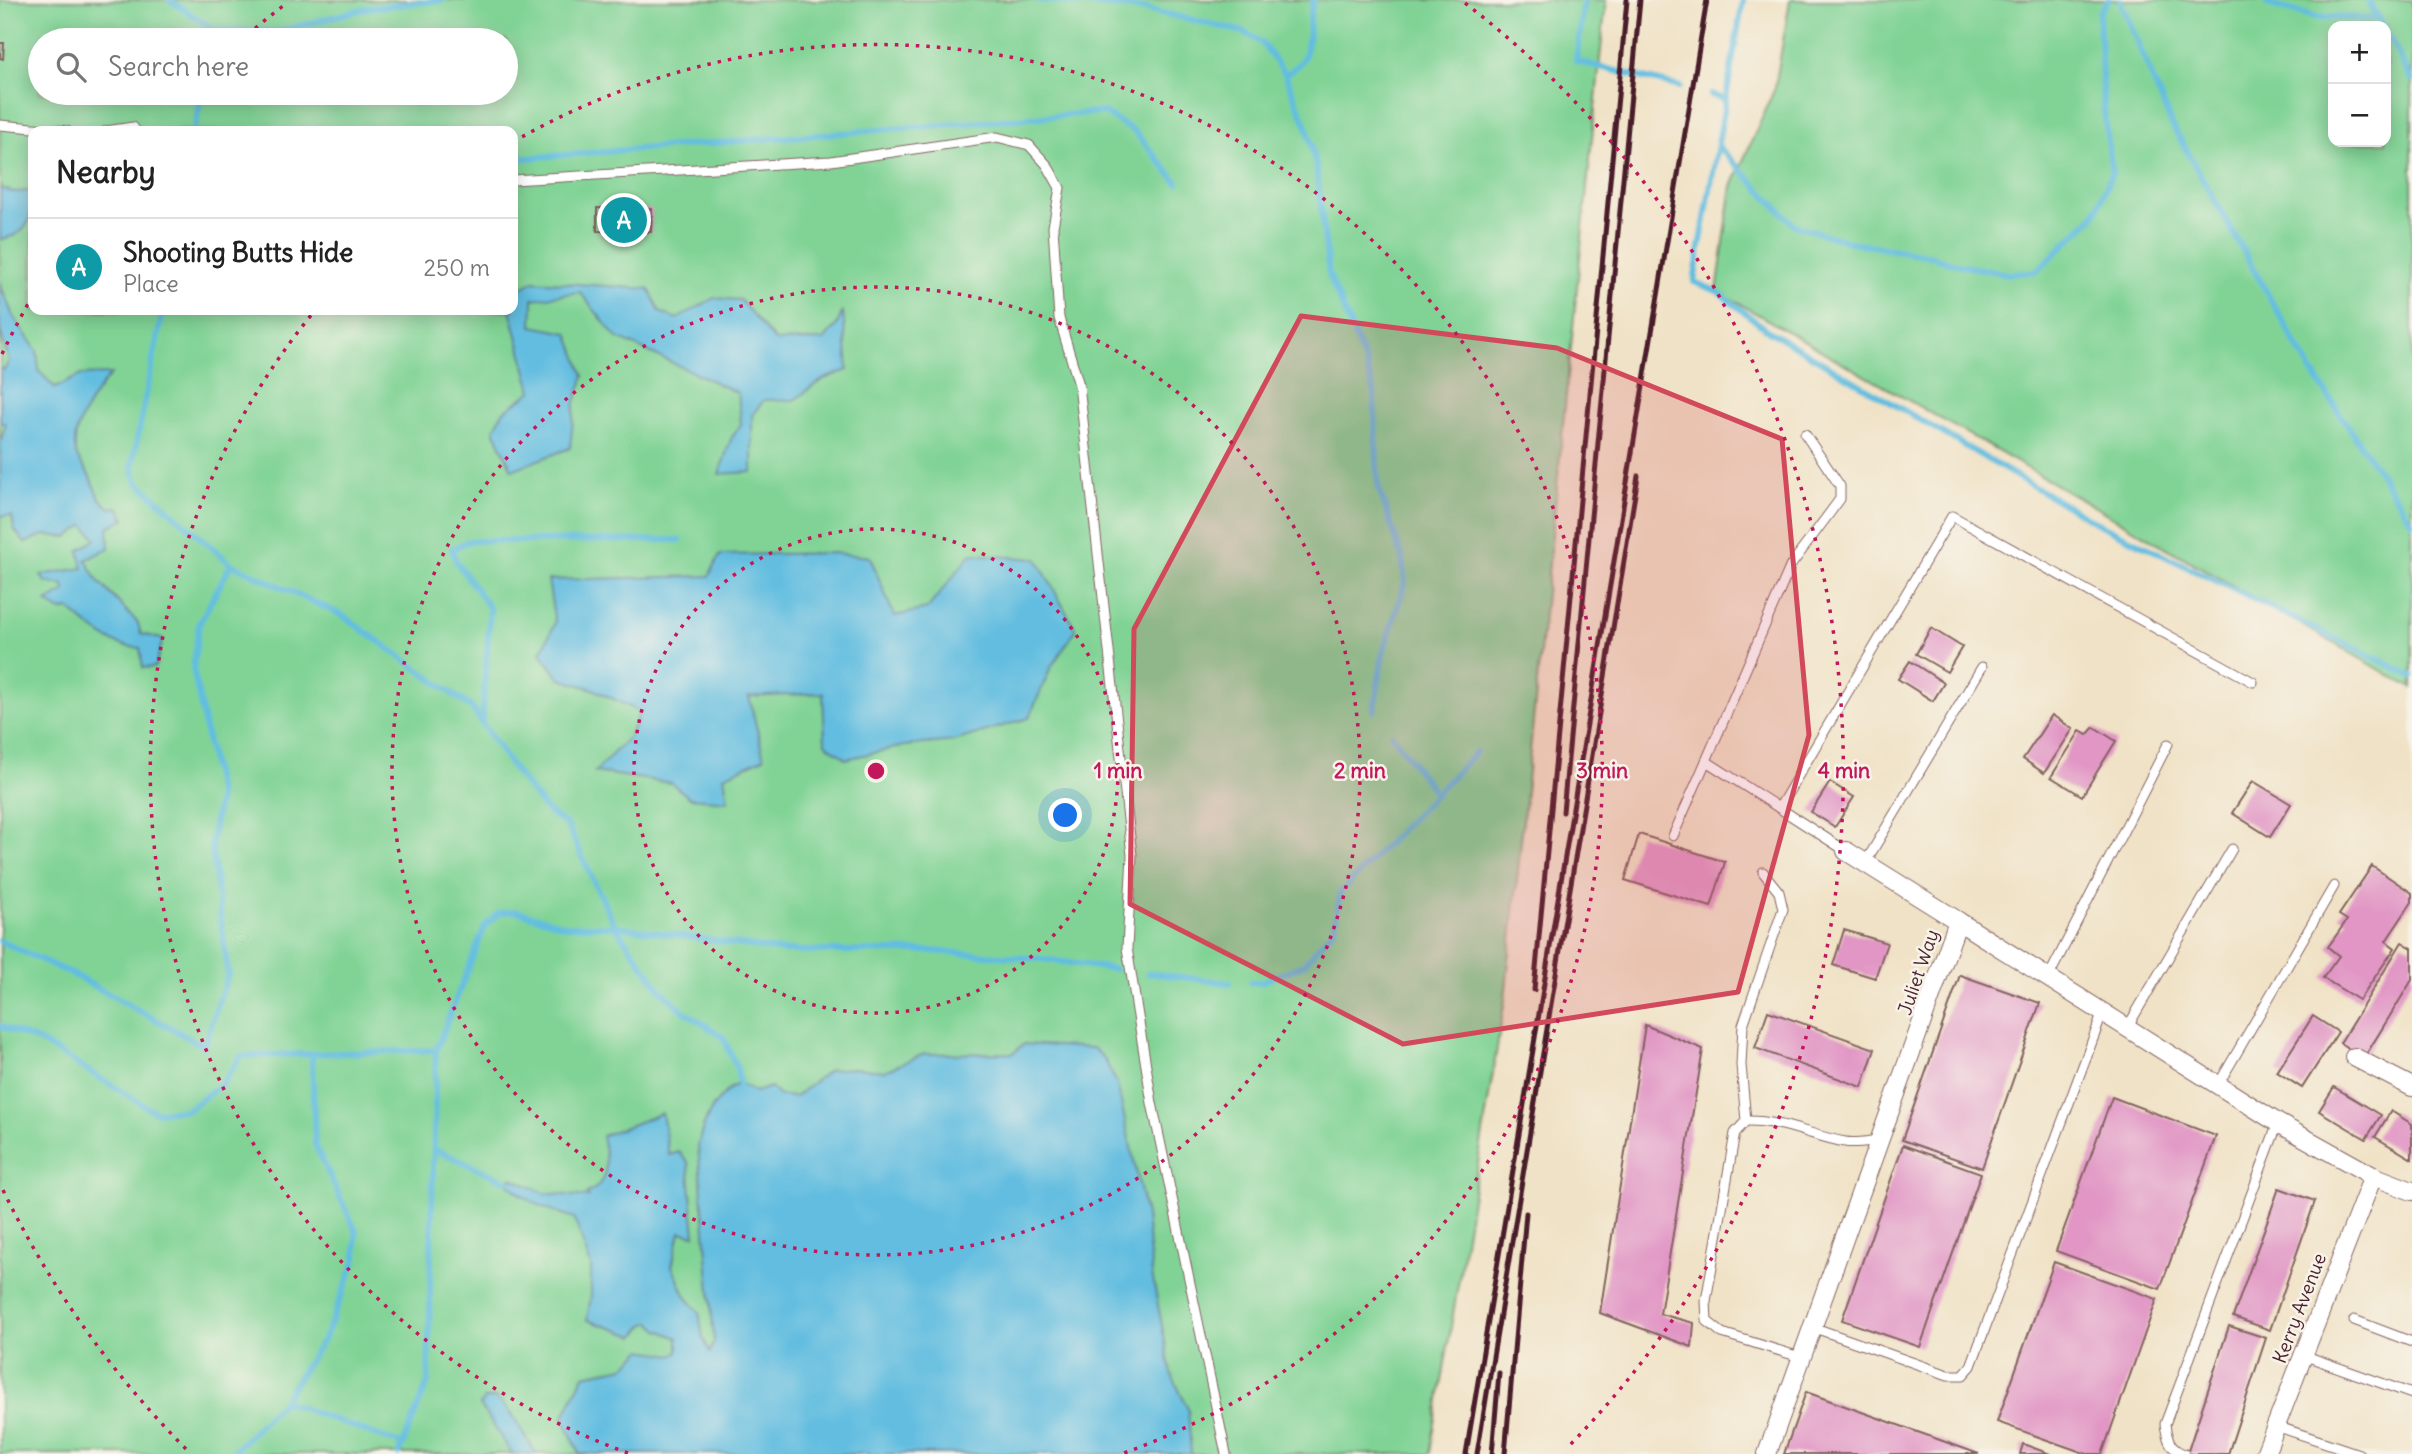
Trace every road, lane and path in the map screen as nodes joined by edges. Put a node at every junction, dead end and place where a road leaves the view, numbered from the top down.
1 (0, 125) edge
2 (28, 128) edge
3 (518, 180) edge
4 (1805, 434) dead end
5 (1982, 667) dead end
6 (2253, 682) dead end
7 (2168, 744) dead end
8 (1706, 761) junction
9 (1779, 808) junction
10 (1673, 836) dead end
11 (2232, 849) dead end
12 (1846, 851) joint
13 (1865, 863) junction
14 (1763, 872) dead end
15 (2334, 886) dead end
16 (1958, 921) junction
17 (2048, 978) junction
18 (2103, 1012) junction
19 (2127, 1028) junction
20 (2354, 1058) dead end
21 (2411, 1084) edge
22 (2218, 1085) junction
23 (1746, 1121) junction
24 (2278, 1123) junction
25 (1881, 1140) junction
26 (2373, 1176) junction
27 (2412, 1191) edge
28 (2354, 1320) dead end
29 (1815, 1328) junction
30 (2412, 1342) edge
31 (2303, 1355) junction
32 (1803, 1358) junction
33 (2412, 1394) edge
34 (2276, 1426) junction
35 (1226, 1454) edge
36 (1766, 1454) edge
37 (2185, 1454) edge
38 (2265, 1454) edge
39 (2359, 1454) edge

1 - 2 lane
3 - 35 lane
4 - 8 lane
5 - 13 lane
6 - 9 lane
7 - 17 lane
8 - 9 lane
8 - 10 lane
9 - 12 lane
11 - 19 lane
12 - 13 street
13 - 16 street
14 - 23 lane
15 - 22 lane
16 - 17 street, Juliet Way
16 - 25 street, Juliet Way
17 - 18 street, Juliet Way
18 - 19 street, Juliet Way
18 - 29 lane
19 - 22 street, Juliet Way
20 - 21 street
22 - 24 street, Juliet Way
23 - 25 lane
23 - 32 lane
24 - 26 street, Juliet Way
24 - 37 lane
25 - 29 street, Juliet Way
26 - 27 street, Juliet Way
26 - 31 street, Kerry Avenue
28 - 30 lane
29 - 32 street, Juliet Way
31 - 33 lane
31 - 34 street, Kerry Avenue
32 - 36 street, Juliet Way
34 - 38 street, Kerry Avenue
34 - 39 lane

